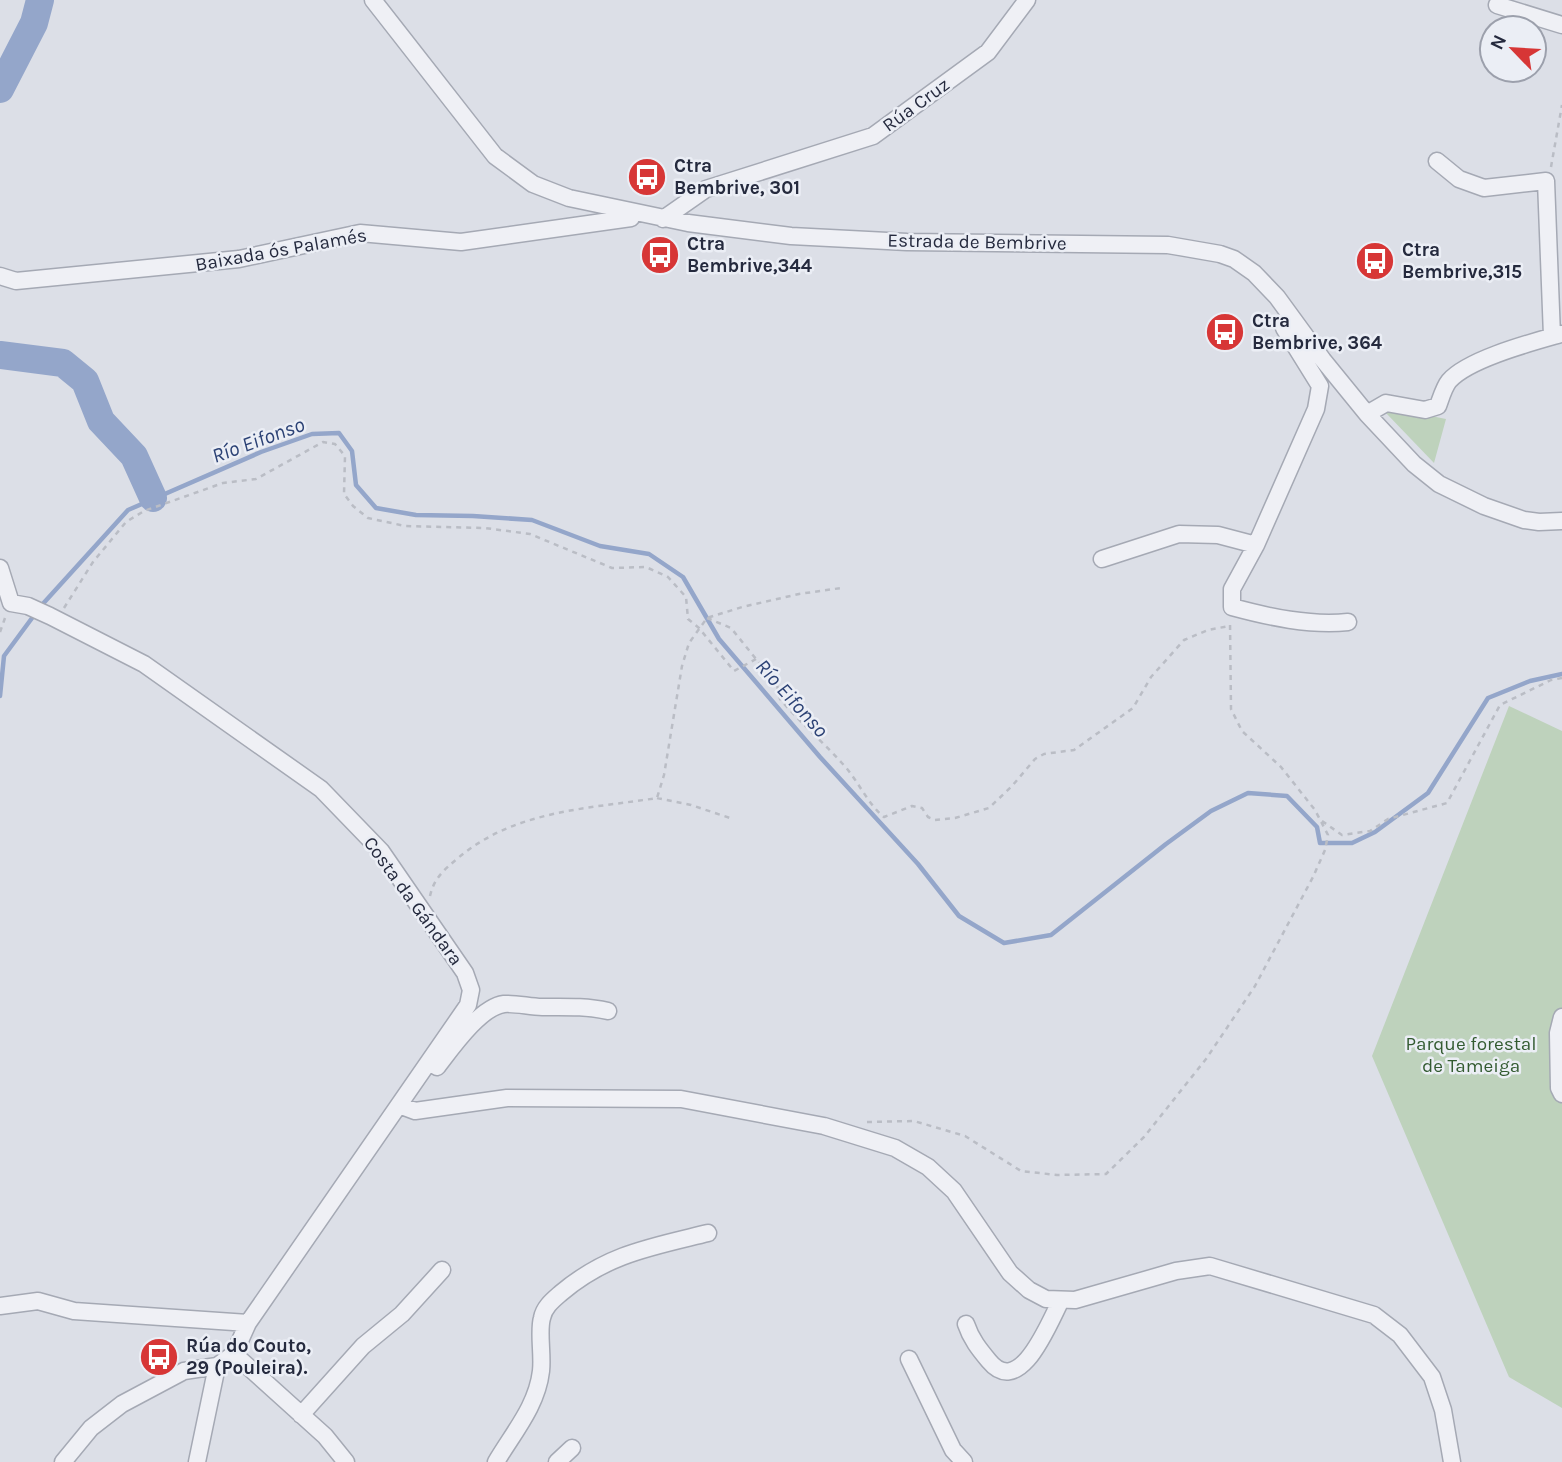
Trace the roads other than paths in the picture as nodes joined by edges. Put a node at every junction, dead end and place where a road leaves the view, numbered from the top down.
1 (373, 0) edge
2 (1027, 0) edge
3 (1497, 5) dead end
4 (1562, 26) edge
5 (1437, 161) dead end
6 (645, 215) junction
7 (663, 219) junction
8 (0, 275) edge
9 (1289, 314) junction
10 (1557, 335) edge
11 (1367, 414) junction
12 (1562, 520) edge
13 (1256, 545) junction
14 (1102, 559) dead end
15 (0, 568) edge
16 (6, 605) edge
17 (1348, 622) dead end
18 (608, 1011) dead end
19 (1562, 1017) edge
20 (416, 1081) junction
21 (1562, 1094) edge
22 (399, 1105) junction
23 (708, 1233) dead end
24 (442, 1270) dead end
25 (1061, 1300) junction
26 (0, 1306) edge
27 (248, 1323) junction
28 (966, 1324) dead end
29 (234, 1354) junction
30 (909, 1359) dead end
31 (217, 1366) junction
32 (301, 1415) junction
33 (572, 1448) dead end
34 (63, 1462) edge
35 (197, 1462) edge
36 (346, 1462) edge
37 (496, 1462) edge
38 (557, 1462) edge
39 (964, 1462) edge
40 (1452, 1462) edge

1 - 6 street, Estrada de Bembrive
2 - 7 street, Rúa Cruz
3 - 4 street
5 - 10 street
6 - 7 street, Estrada de Bembrive
6 - 8 street, Baixada ós Palamés
7 - 9 street, Estrada de Bembrive
9 - 11 street, Estrada de Bembrive
9 - 13 street
10 - 11 street
11 - 12 street, Estrada de Bembrive
13 - 14 street
13 - 17 street
15 - 16 street
16 - 20 street, Costa da Gándara
18 - 20 street
19 - 21 street
20 - 22 street, Costa da Gándara
22 - 25 street
22 - 27 street, Costa da Gándara
23 - 37 street
24 - 32 street
25 - 28 street
25 - 40 street
26 - 27 street
27 - 29 street, Costa da Gándara
29 - 31 street
29 - 32 street
30 - 39 street
31 - 34 street
31 - 35 street
32 - 36 street
33 - 38 street

